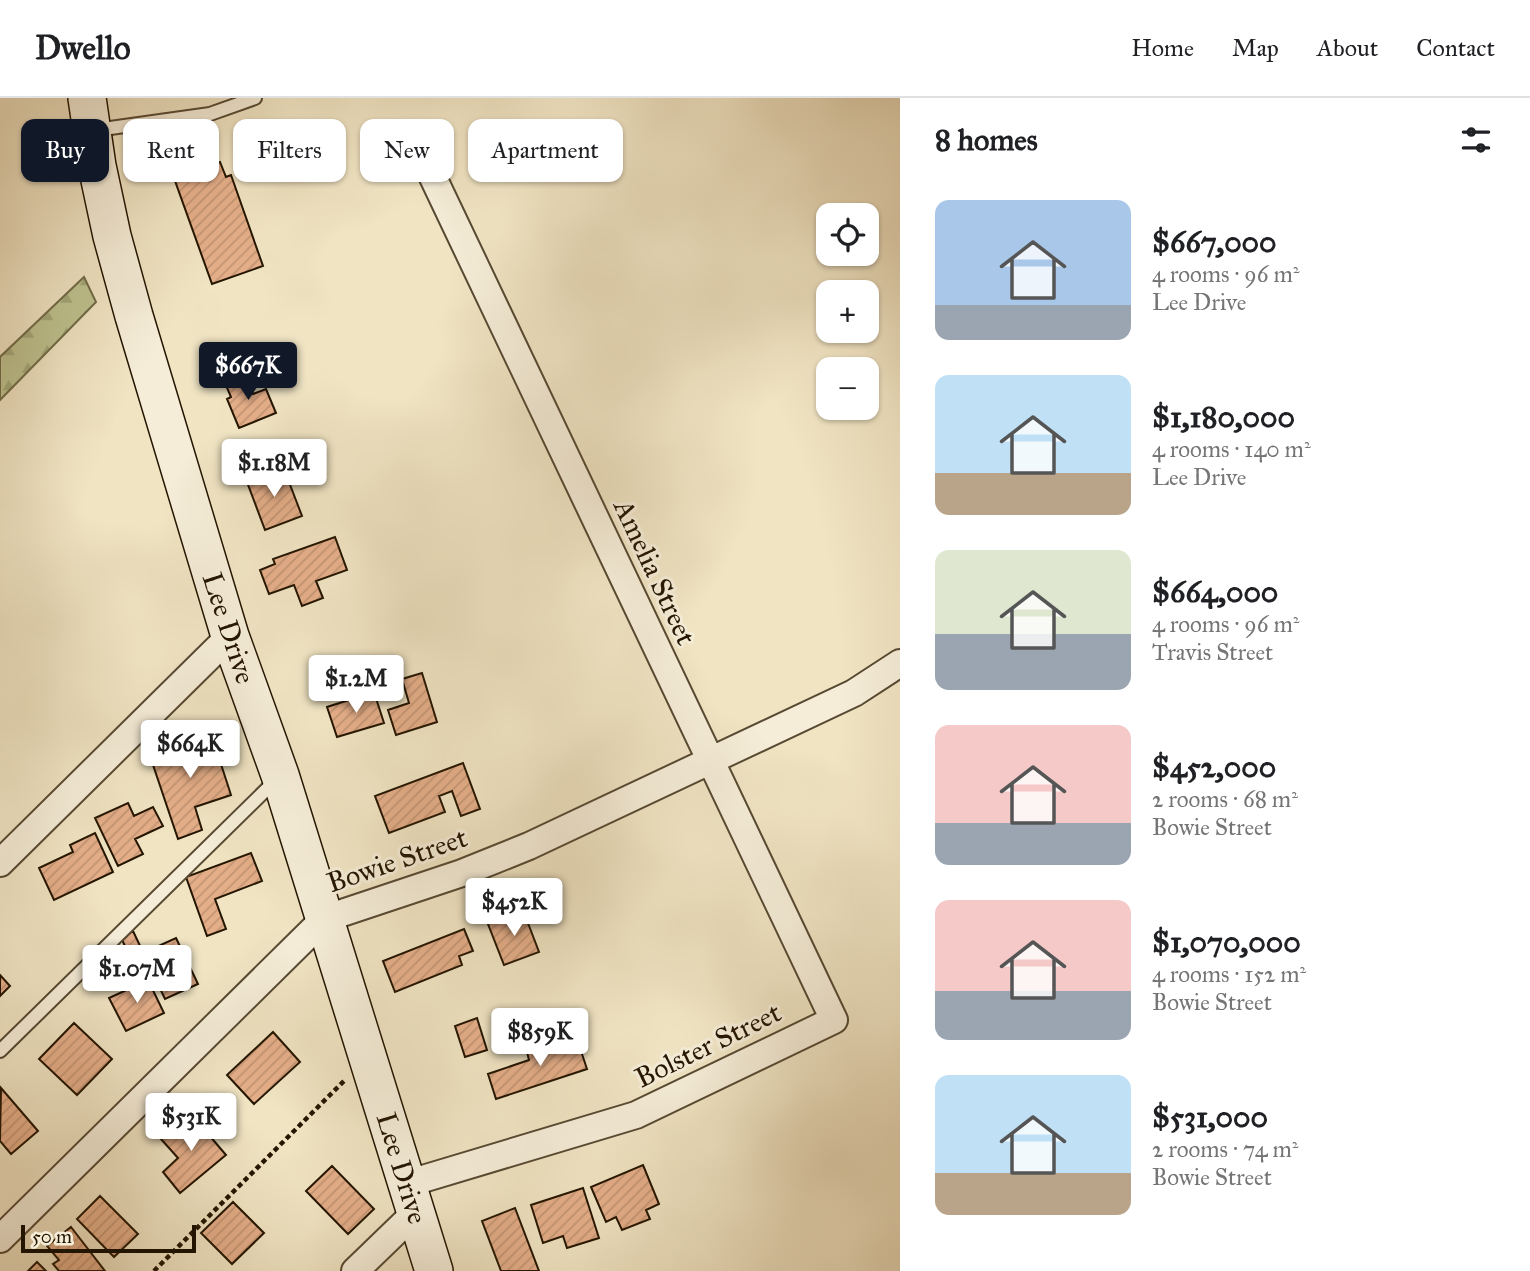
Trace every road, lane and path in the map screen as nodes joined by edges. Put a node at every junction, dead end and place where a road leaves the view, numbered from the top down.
1 (255, 98) edge
2 (90, 114) edge
3 (435, 182) edge
4 (230, 636) junction
5 (900, 663) edge
6 (710, 761) junction
7 (280, 775) junction
8 (0, 863) edge
9 (324, 919) junction
10 (834, 1020) joint
11 (0, 1051) edge
12 (368, 1057) junction
13 (411, 1199) junction
14 (0, 1239) edge
15 (154, 1271) edge
16 (355, 1271) edge
17 (433, 1271) edge

1 - 2 lane
2 - 4 main road, Lee Drive
3 - 6 street, Amelia Street
4 - 7 main road, Lee Drive
4 - 8 street
5 - 6 street, Bowie Street
6 - 9 street, Bowie Street
6 - 10 street, Amelia Street
7 - 9 main road, Lee Drive
7 - 11 lane
9 - 12 main road, Lee Drive
9 - 14 street, Bowie Street
10 - 13 street, Bolster Street
12 - 13 main road, Lee Drive
12 - 15 path
13 - 16 street, Bolster Street
13 - 17 main road, Lee Drive

